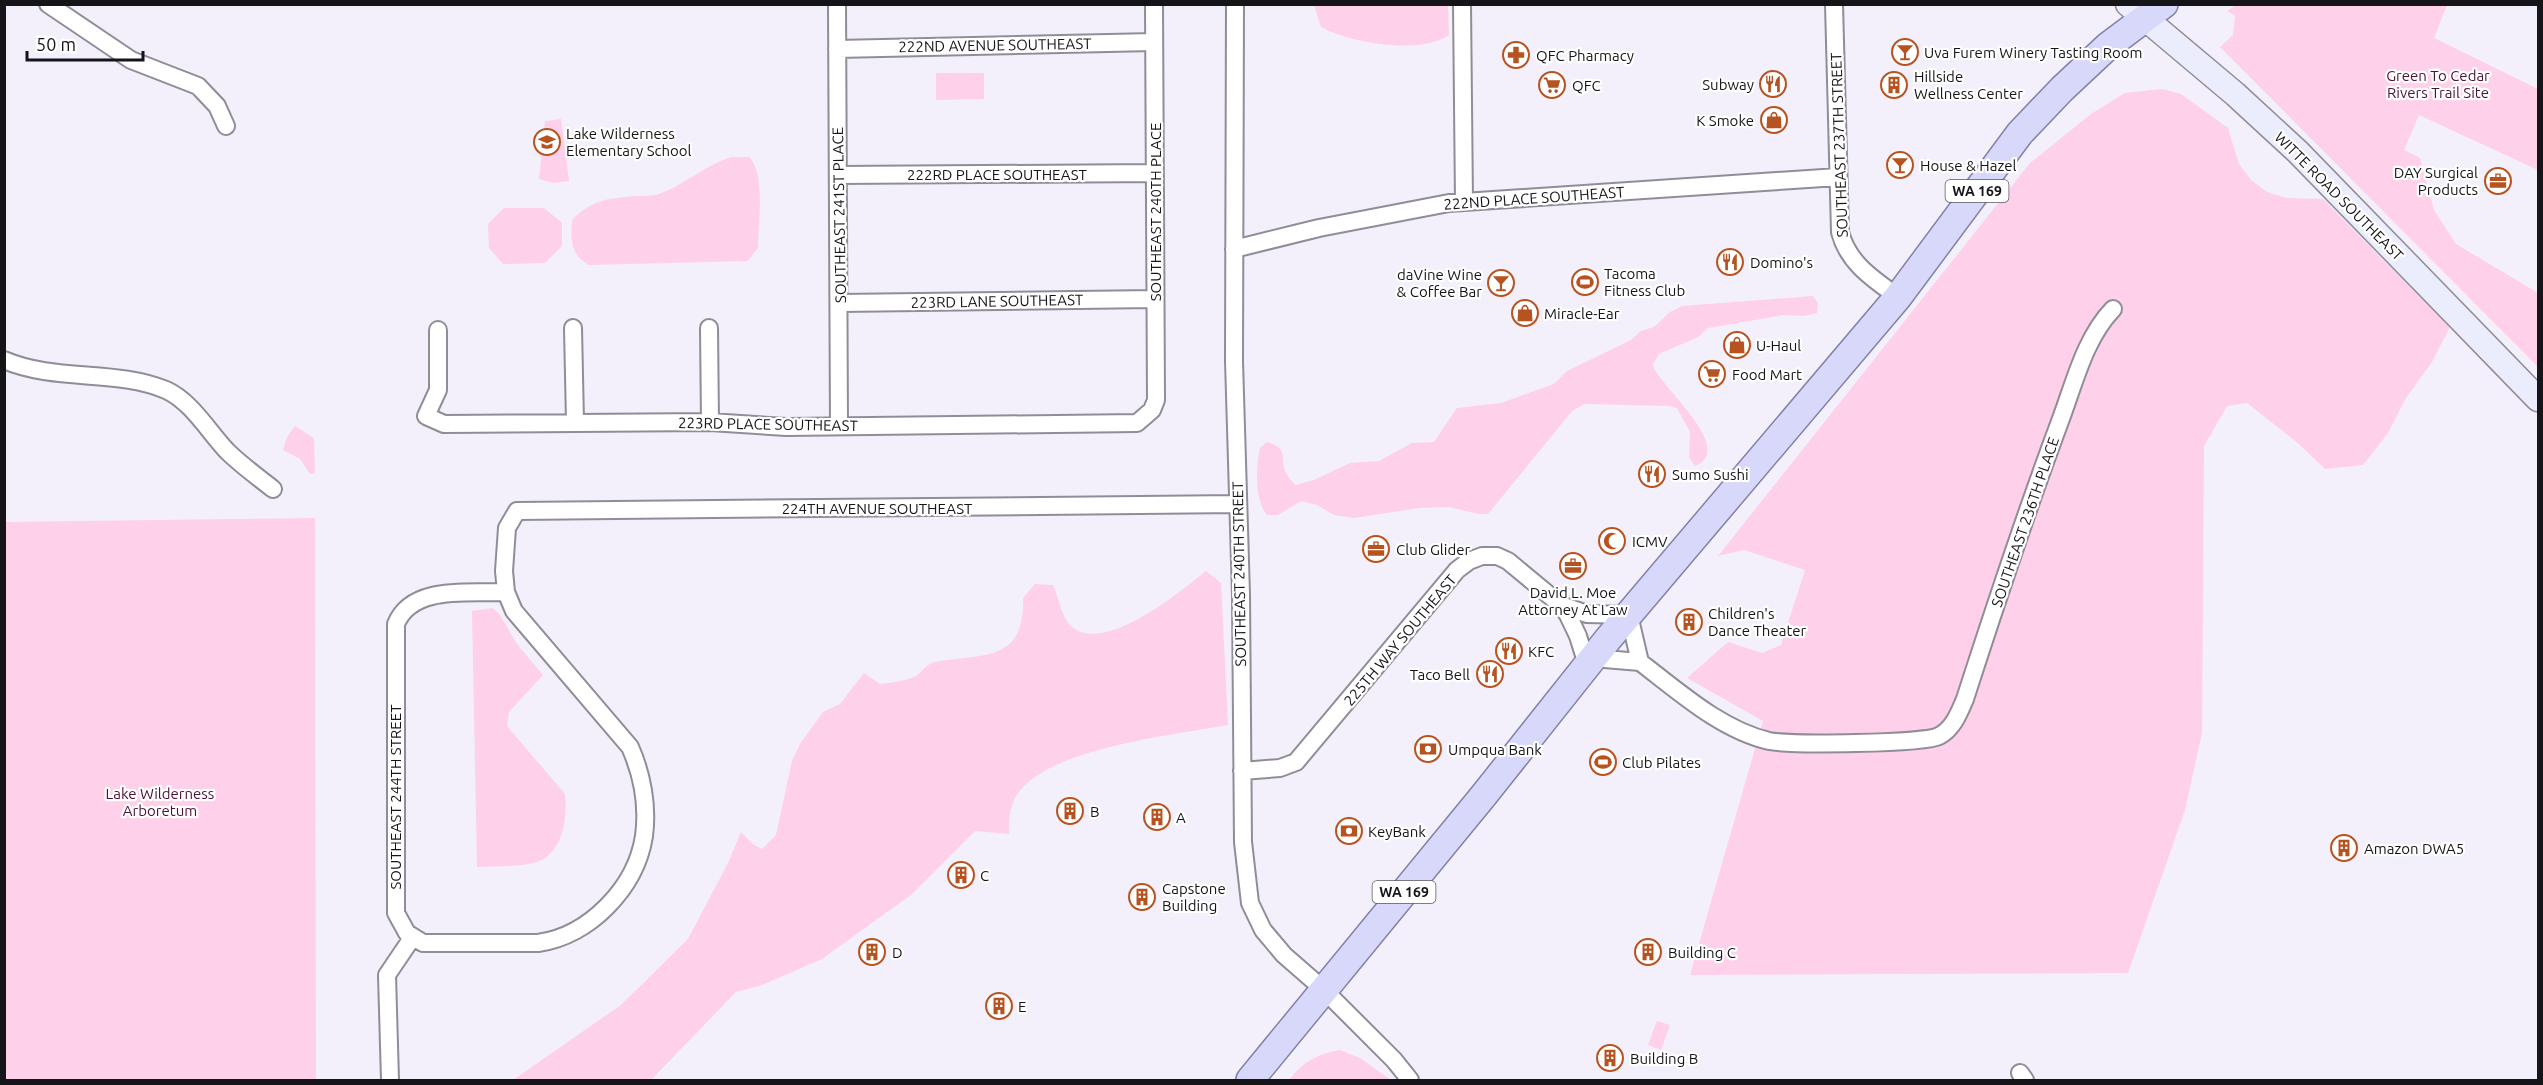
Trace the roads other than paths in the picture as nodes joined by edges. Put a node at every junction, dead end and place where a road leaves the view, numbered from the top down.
1 (48, 4) edge
2 (837, 4) edge
3 (1154, 4) edge
4 (1235, 4) edge
5 (1462, 4) edge
6 (1834, 4) edge
7 (2146, 9) edge
8 (1154, 42) junction
9 (837, 49) junction
10 (226, 126) dead end
11 (1155, 173) junction
12 (838, 175) junction
13 (1838, 177) junction
14 (1464, 202) junction
15 (1234, 249) junction
16 (1898, 297) junction
17 (1155, 299) junction
18 (840, 303) junction
19 (2113, 309) dead end
20 (573, 328) dead end
21 (709, 328) dead end
22 (438, 330) dead end
23 (4, 360) edge
24 (2538, 399) edge
25 (1146, 417) joint
26 (575, 422) junction
27 (710, 422) junction
28 (839, 426) junction
29 (273, 489) dead end
30 (1238, 504) junction
31 (506, 592) junction
32 (1561, 605) junction
33 (1629, 615) junction
34 (1590, 662) junction
35 (1640, 662) junction
36 (1242, 771) junction
37 (412, 938) junction
38 (1323, 989) junction
39 (390, 1080) edge
40 (1250, 1080) edge
41 (1410, 1080) edge

1 - 10 street
2 - 9 street, SOUTHEAST 241ST PLACE
3 - 8 street, SOUTHEAST 240TH PLACE
4 - 15 street, SOUTHEAST 240TH STREET
5 - 14 street
6 - 13 street, SOUTHEAST 237TH STREET
7 - 16 main road, WA 169
7 - 24 street, WITTE ROAD SOUTHEAST
8 - 9 street, 222ND AVENUE SOUTHEAST
8 - 11 street, SOUTHEAST 240TH PLACE
9 - 12 street, SOUTHEAST 241ST PLACE
11 - 12 street, 222RD PLACE SOUTHEAST
11 - 17 street, SOUTHEAST 240TH PLACE
12 - 18 street, SOUTHEAST 241ST PLACE
13 - 14 street, 222ND PLACE SOUTHEAST
13 - 16 street, SOUTHEAST 237TH STREET
14 - 15 street, 222ND PLACE SOUTHEAST
15 - 30 street, SOUTHEAST 240TH STREET
16 - 33 main road, WA 169
17 - 18 street, 223RD LANE SOUTHEAST
17 - 25 street, SOUTHEAST 240TH PLACE
18 - 28 street, SOUTHEAST 241ST PLACE
19 - 35 street, SOUTHEAST 236TH PLACE
20 - 26 street
21 - 27 street
22 - 26 street, 223RD PLACE SOUTHEAST
23 - 29 street
25 - 28 street, 223RD PLACE SOUTHEAST
26 - 27 street, 223RD PLACE SOUTHEAST
27 - 28 street, 223RD PLACE SOUTHEAST
30 - 31 street, 224TH AVENUE SOUTHEAST
30 - 36 street, SOUTHEAST 240TH STREET
31 - 37 street, SOUTHEAST 244TH STREET
31 - 37 street
32 - 33 street
32 - 34 street
32 - 36 street, 225TH WAY SOUTHEAST
33 - 34 main road, WA 169
33 - 35 street
34 - 35 street
34 - 38 main road, WA 169
36 - 38 street, SOUTHEAST 240TH STREET
37 - 39 street
38 - 40 main road, WA 169
38 - 41 street, SOUTHEAST 240TH STREET

